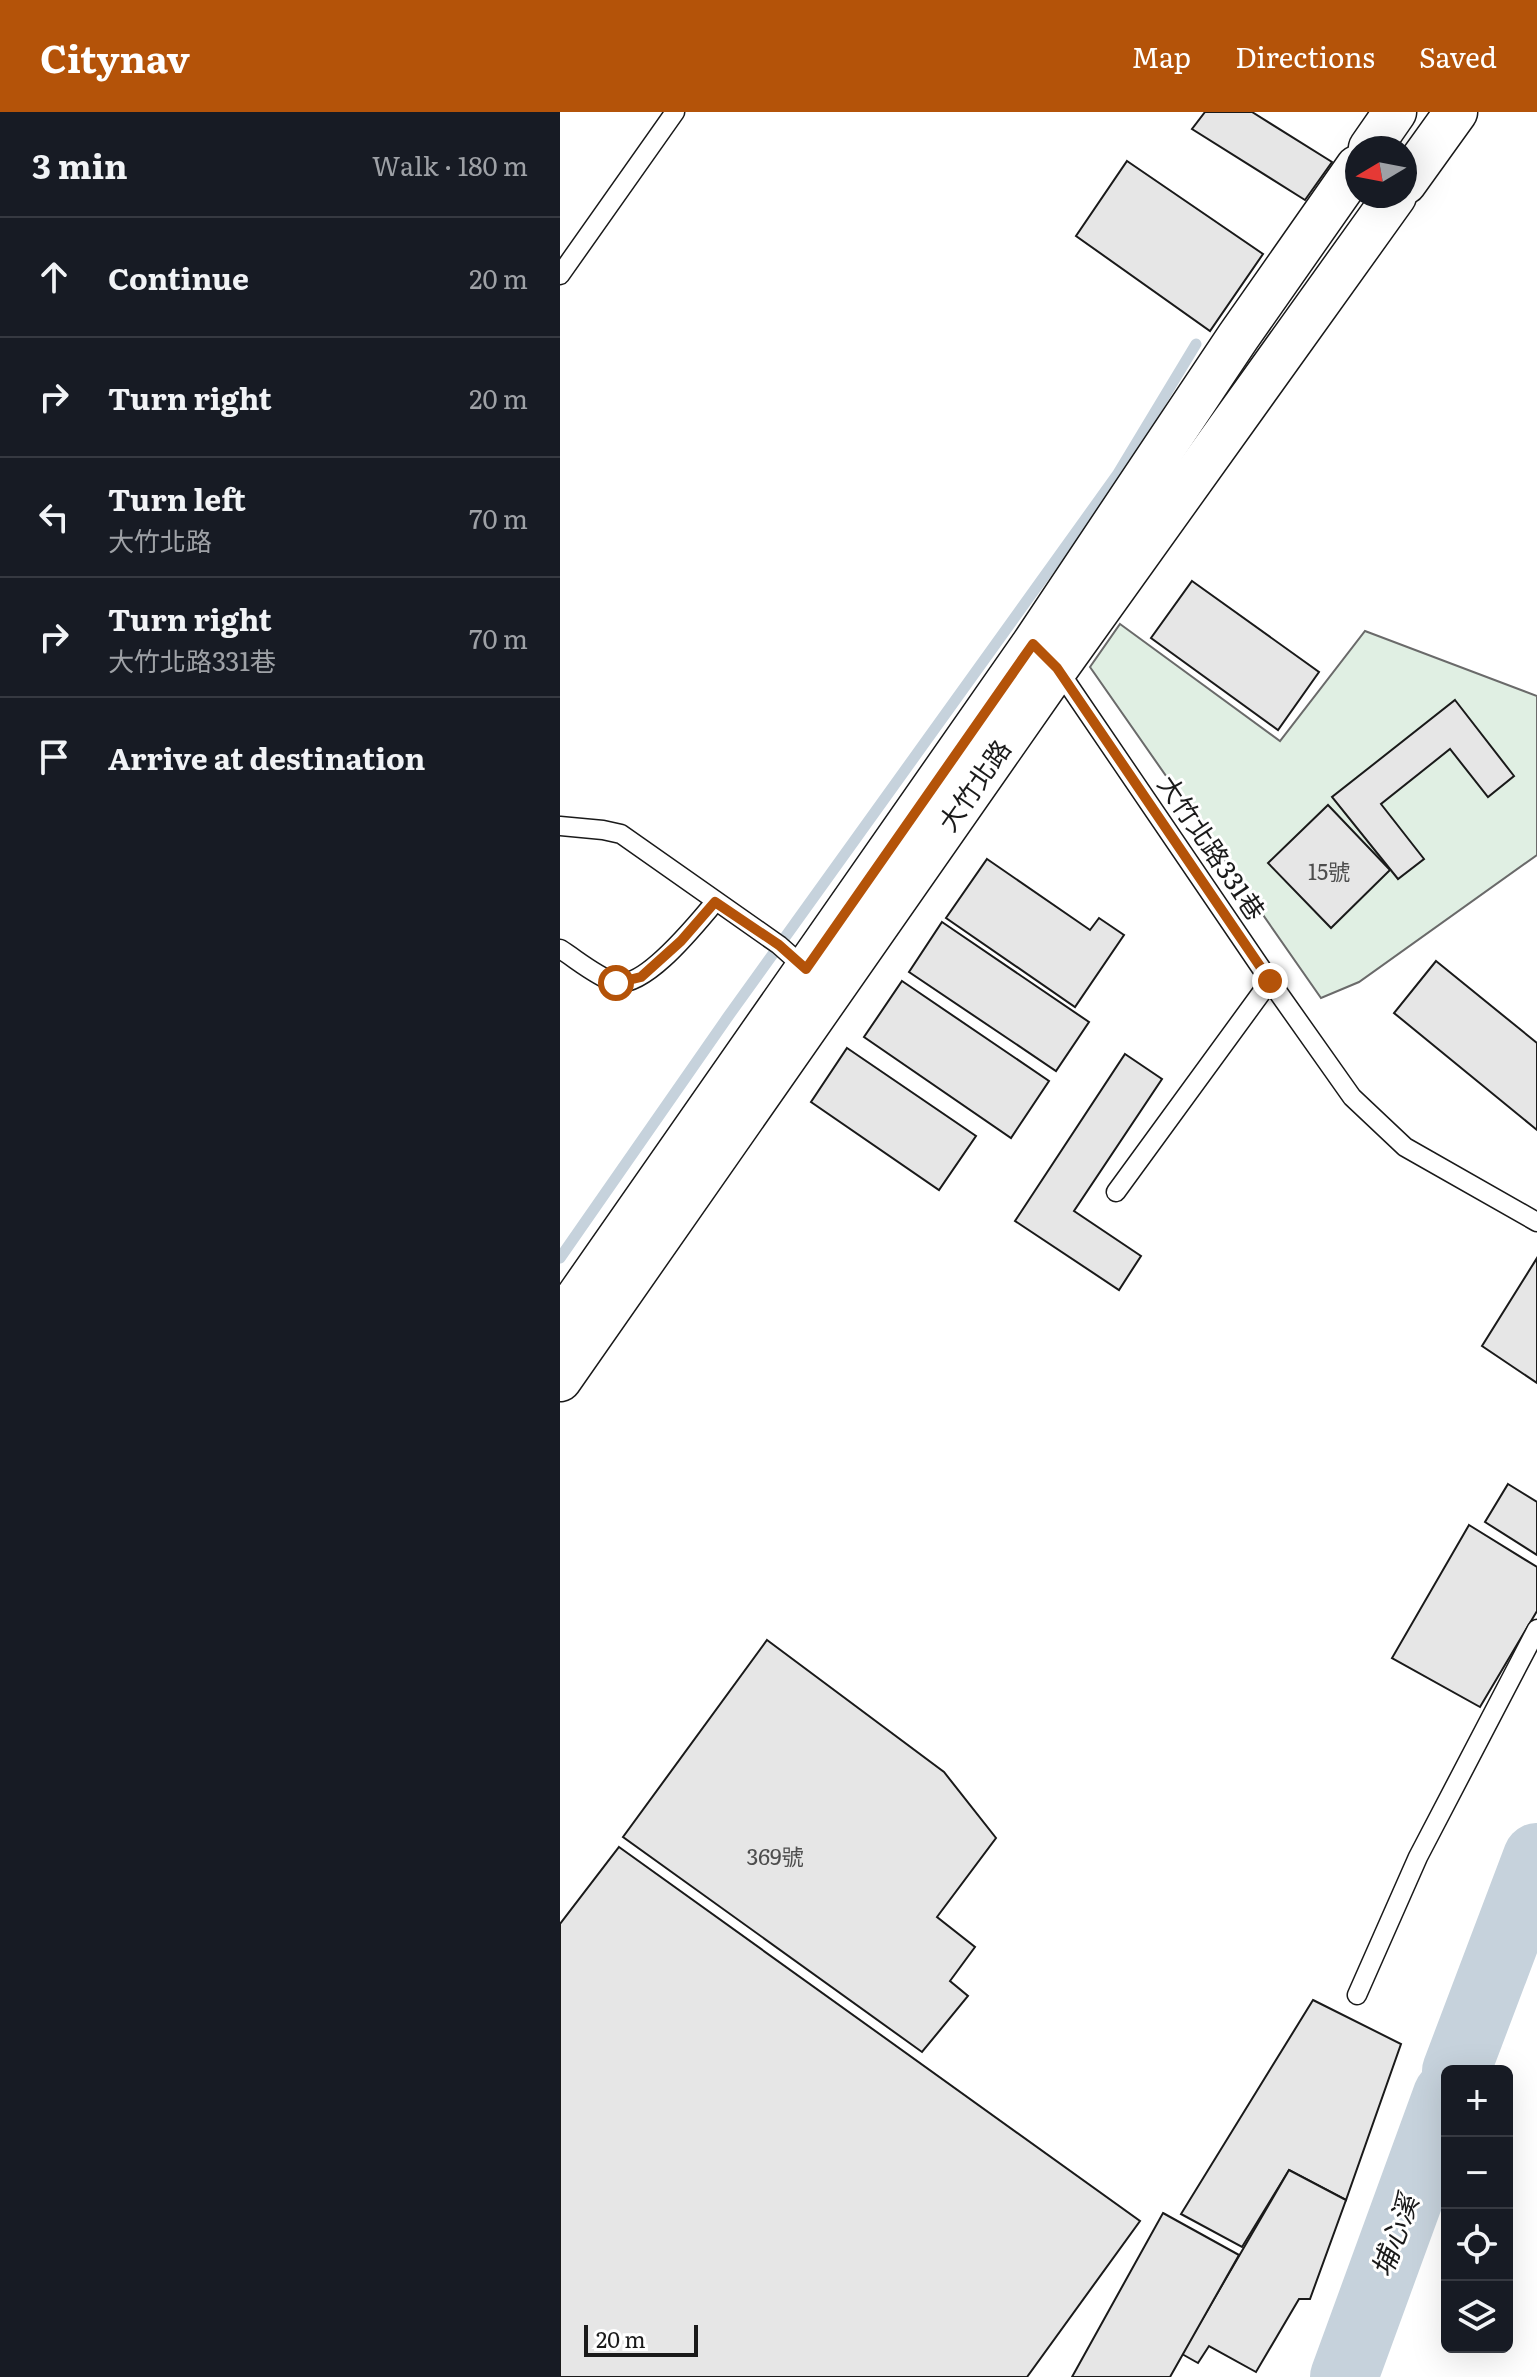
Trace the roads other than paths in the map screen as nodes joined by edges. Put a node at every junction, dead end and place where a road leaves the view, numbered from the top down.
1 (675, 112) edge
2 (1395, 112) edge
3 (1456, 112) edge
4 (1378, 136) edge
5 (1417, 166) edge
6 (1345, 184) edge
7 (1386, 208) edge
8 (560, 275) edge
9 (1045, 656) junction
10 (560, 826) edge
11 (715, 902) junction
12 (560, 949) edge
13 (806, 969) junction
14 (1270, 981) junction
15 (1116, 1192) dead end
16 (1537, 1222) edge
17 (560, 1322) edge
18 (560, 1380) edge
19 (1537, 1629) edge
20 (1357, 1995) dead end

1 - 8 lane
2 - 4 street
3 - 5 street
6 - 9 street, 大竹北路
7 - 9 street, 大竹北路
9 - 13 street, 大竹北路
9 - 14 lane, 大竹北路331巷
9 - 18 street, 大竹北路
10 - 11 lane
11 - 12 lane
11 - 13 lane
13 - 17 street, 大竹北路
14 - 15 lane
14 - 16 lane, 大竹北路331巷
19 - 20 lane

